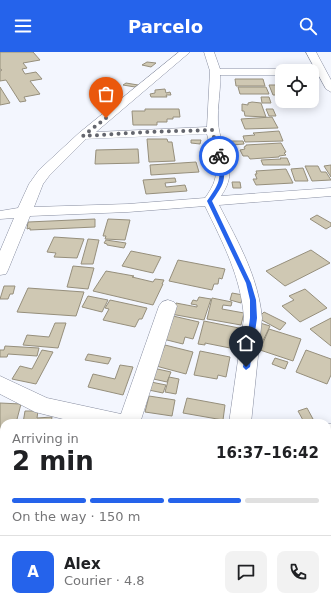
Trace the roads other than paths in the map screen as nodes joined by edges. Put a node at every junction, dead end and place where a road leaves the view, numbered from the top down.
1 (186, 52) edge
2 (209, 52) edge
3 (311, 52) edge
4 (315, 64) edge
5 (215, 72) junction
6 (275, 72) edge
7 (319, 74) edge
8 (331, 89) edge
9 (212, 130) junction
10 (83, 136) junction
11 (331, 192) edge
12 (210, 201) junction
13 (24, 212) junction
14 (0, 214) edge
15 (0, 270) edge
16 (168, 306) dead end
17 (0, 384) edge
18 (102, 419) edge
19 (130, 419) edge
20 (241, 419) edge

1 - 10 street
2 - 5 street
3 - 4 street
5 - 6 street
5 - 9 street
7 - 8 street
9 - 10 street
9 - 12 street
10 - 13 street
11 - 12 street
12 - 13 street
12 - 20 street
13 - 14 street
13 - 15 street
16 - 19 street
17 - 18 street

